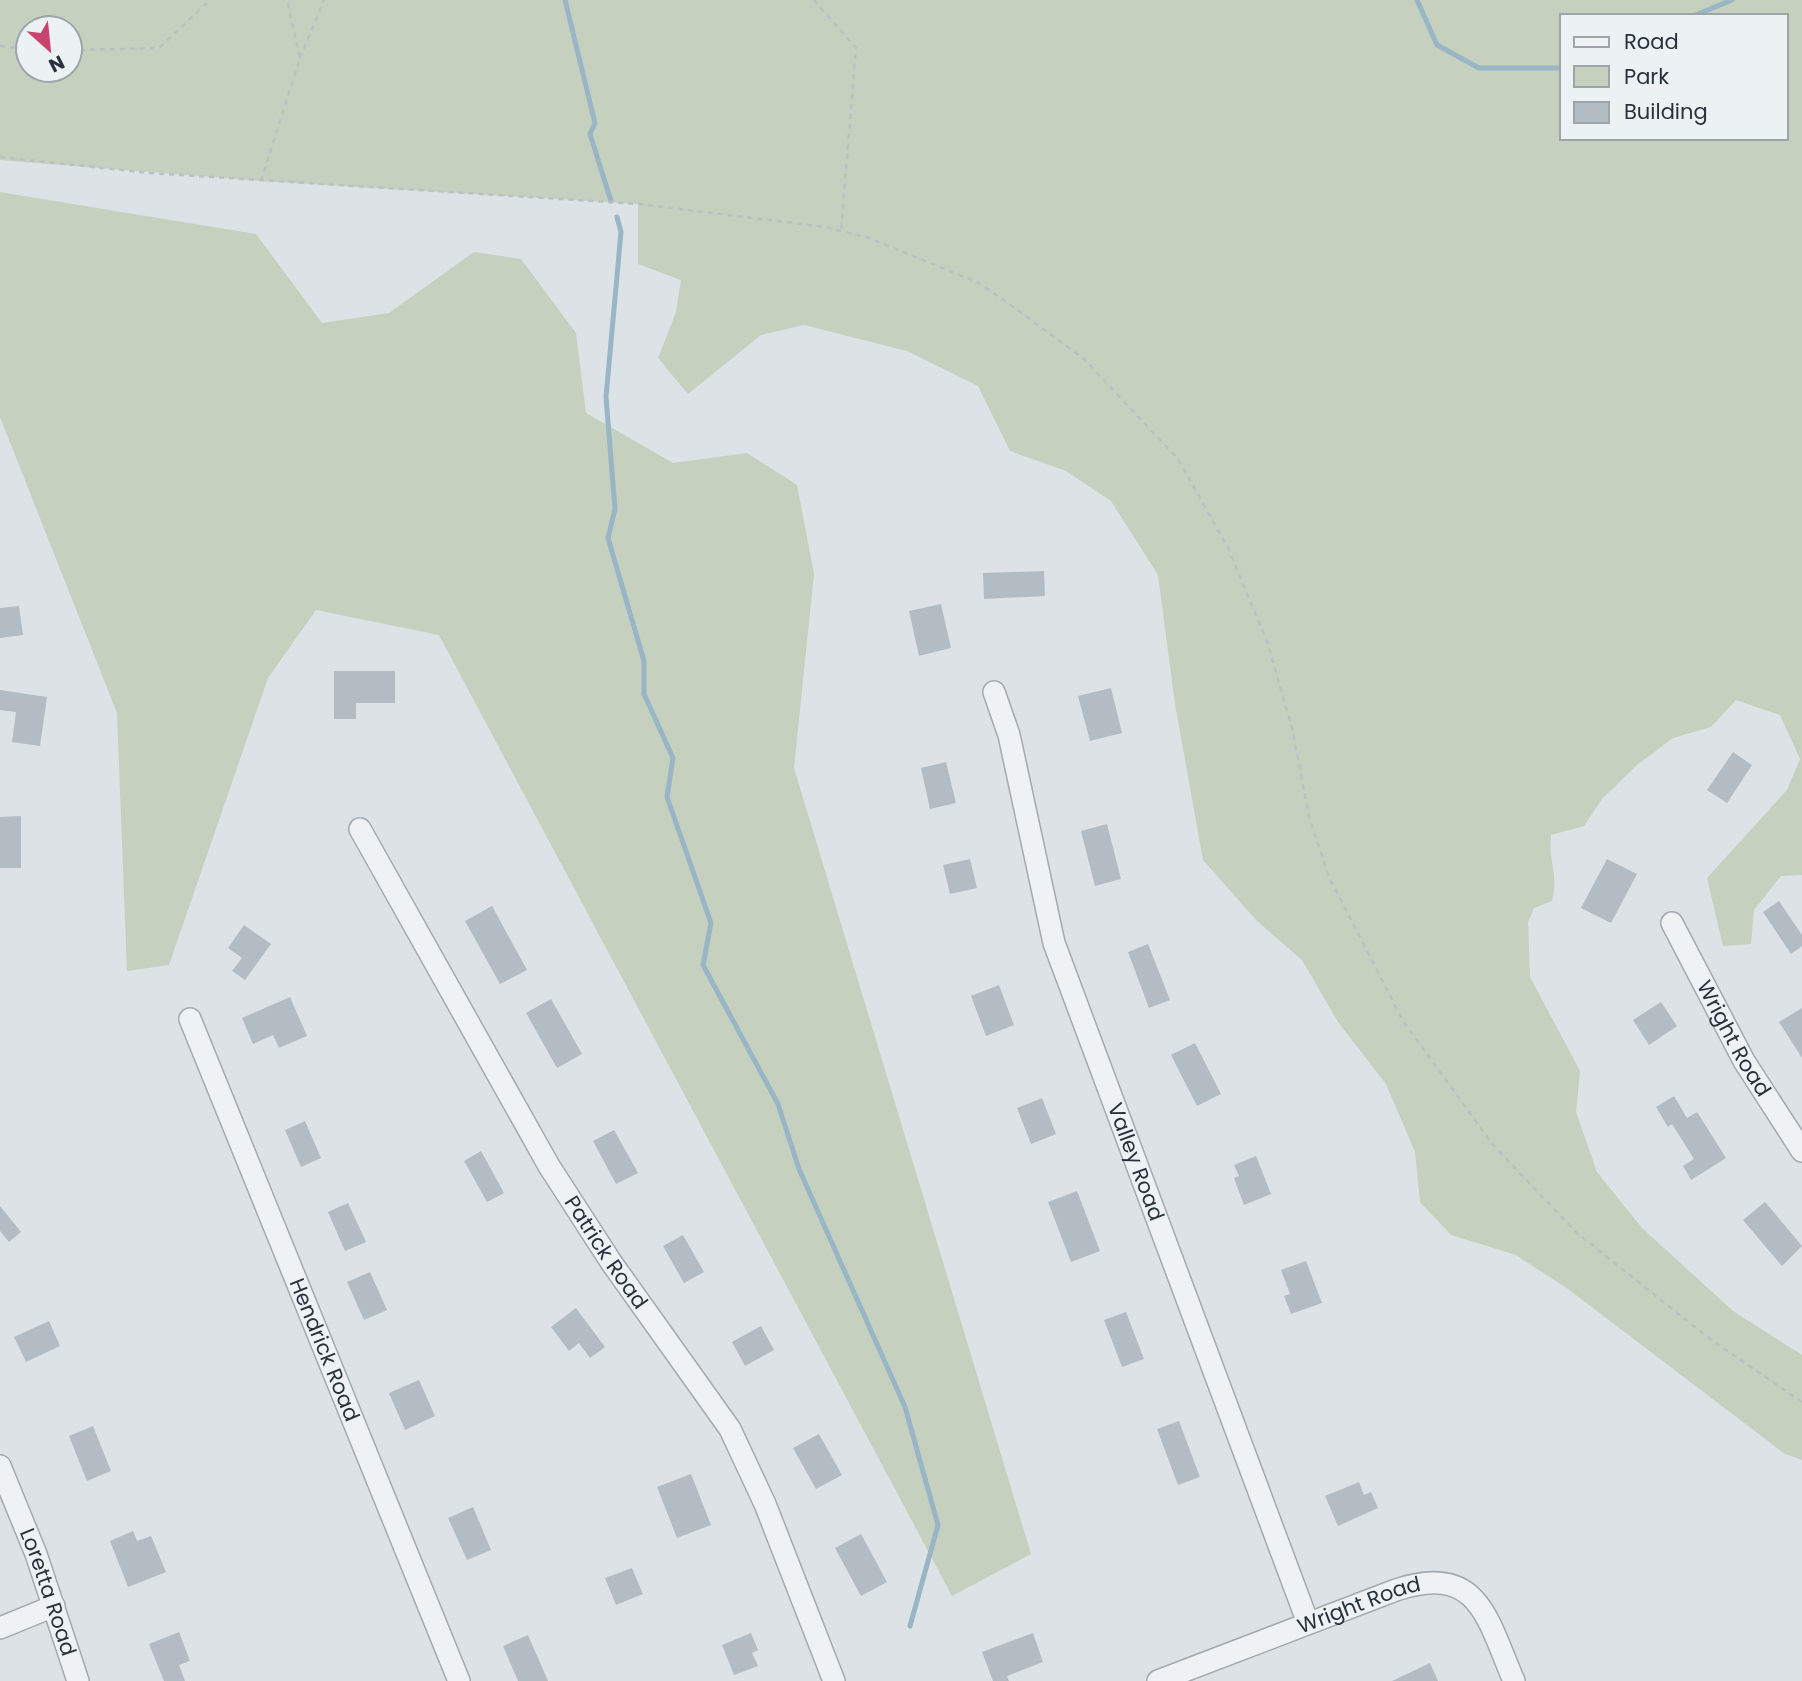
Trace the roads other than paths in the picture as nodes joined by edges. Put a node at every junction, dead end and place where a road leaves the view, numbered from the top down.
1 (994, 692) dead end
2 (360, 829) dead end
3 (1672, 923) dead end
4 (190, 1019) dead end
5 (1802, 1151) edge
6 (0, 1466) edge
7 (54, 1606) junction
8 (1308, 1623) junction
9 (0, 1628) edge
10 (78, 1681) edge
11 (459, 1681) edge
12 (834, 1681) edge
13 (1158, 1681) edge
14 (1514, 1681) edge

1 - 8 street, Valley Road
2 - 12 street, Patrick Road
3 - 5 street, Wright Road
4 - 11 street, Hendrick Road
6 - 7 street, Loretta Road
7 - 9 street
7 - 10 street, Loretta Road
8 - 13 street, Wright Road
8 - 14 street, Wright Road

